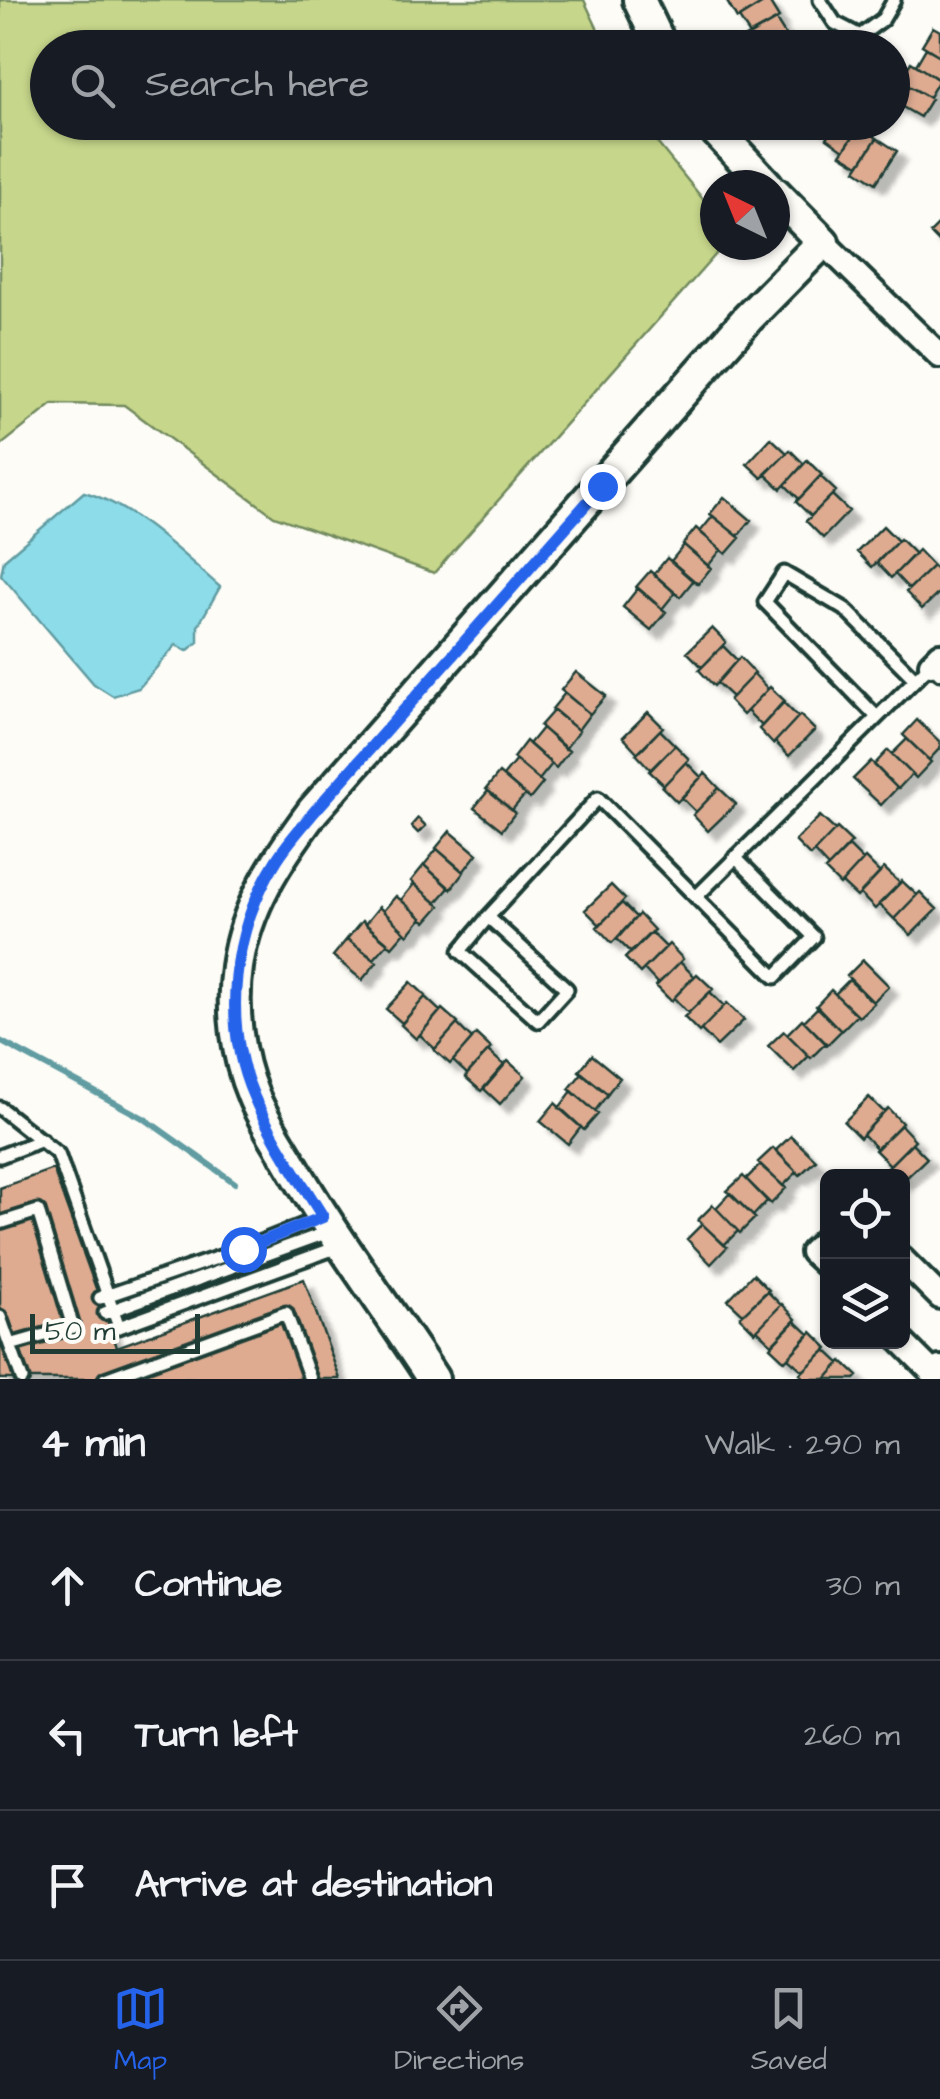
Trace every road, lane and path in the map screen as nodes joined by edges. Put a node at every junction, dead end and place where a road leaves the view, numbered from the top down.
1 (640, 0) edge
2 (820, 0) edge
3 (894, 0) edge
4 (654, 30) edge
5 (848, 30) edge
6 (869, 30) edge
7 (725, 140) edge
8 (754, 170) edge
9 (790, 208) edge
10 (823, 242) junction
11 (940, 356) edge
12 (931, 667) edge
13 (876, 716) junction
14 (735, 857) junction
15 (697, 896) junction
16 (488, 917) junction
17 (0, 1108) edge
18 (42, 1140) junction
19 (0, 1156) edge
20 (0, 1222) edge
21 (333, 1231) junction
22 (910, 1267) edge
23 (104, 1297) junction
24 (940, 1298) edge
25 (0, 1316) edge
26 (10, 1345) junction
27 (909, 1349) edge
28 (940, 1368) edge
29 (22, 1379) edge
30 (105, 1379) edge
31 (310, 1379) edge
32 (434, 1379) edge

1 - 4 street
2 - 5 lane
3 - 6 lane
7 - 8 street
9 - 10 street
10 - 11 street
10 - 21 street
12 - 13 lane
12 - 13 lane
13 - 14 lane
14 - 15 lane
14 - 15 lane
15 - 16 lane
16 - 16 lane
17 - 18 lane
18 - 19 lane
18 - 23 lane
20 - 26 lane
21 - 23 lane
21 - 23 lane
21 - 32 street
22 - 24 street
25 - 26 lane
26 - 29 lane
27 - 28 street
30 - 31 lane

